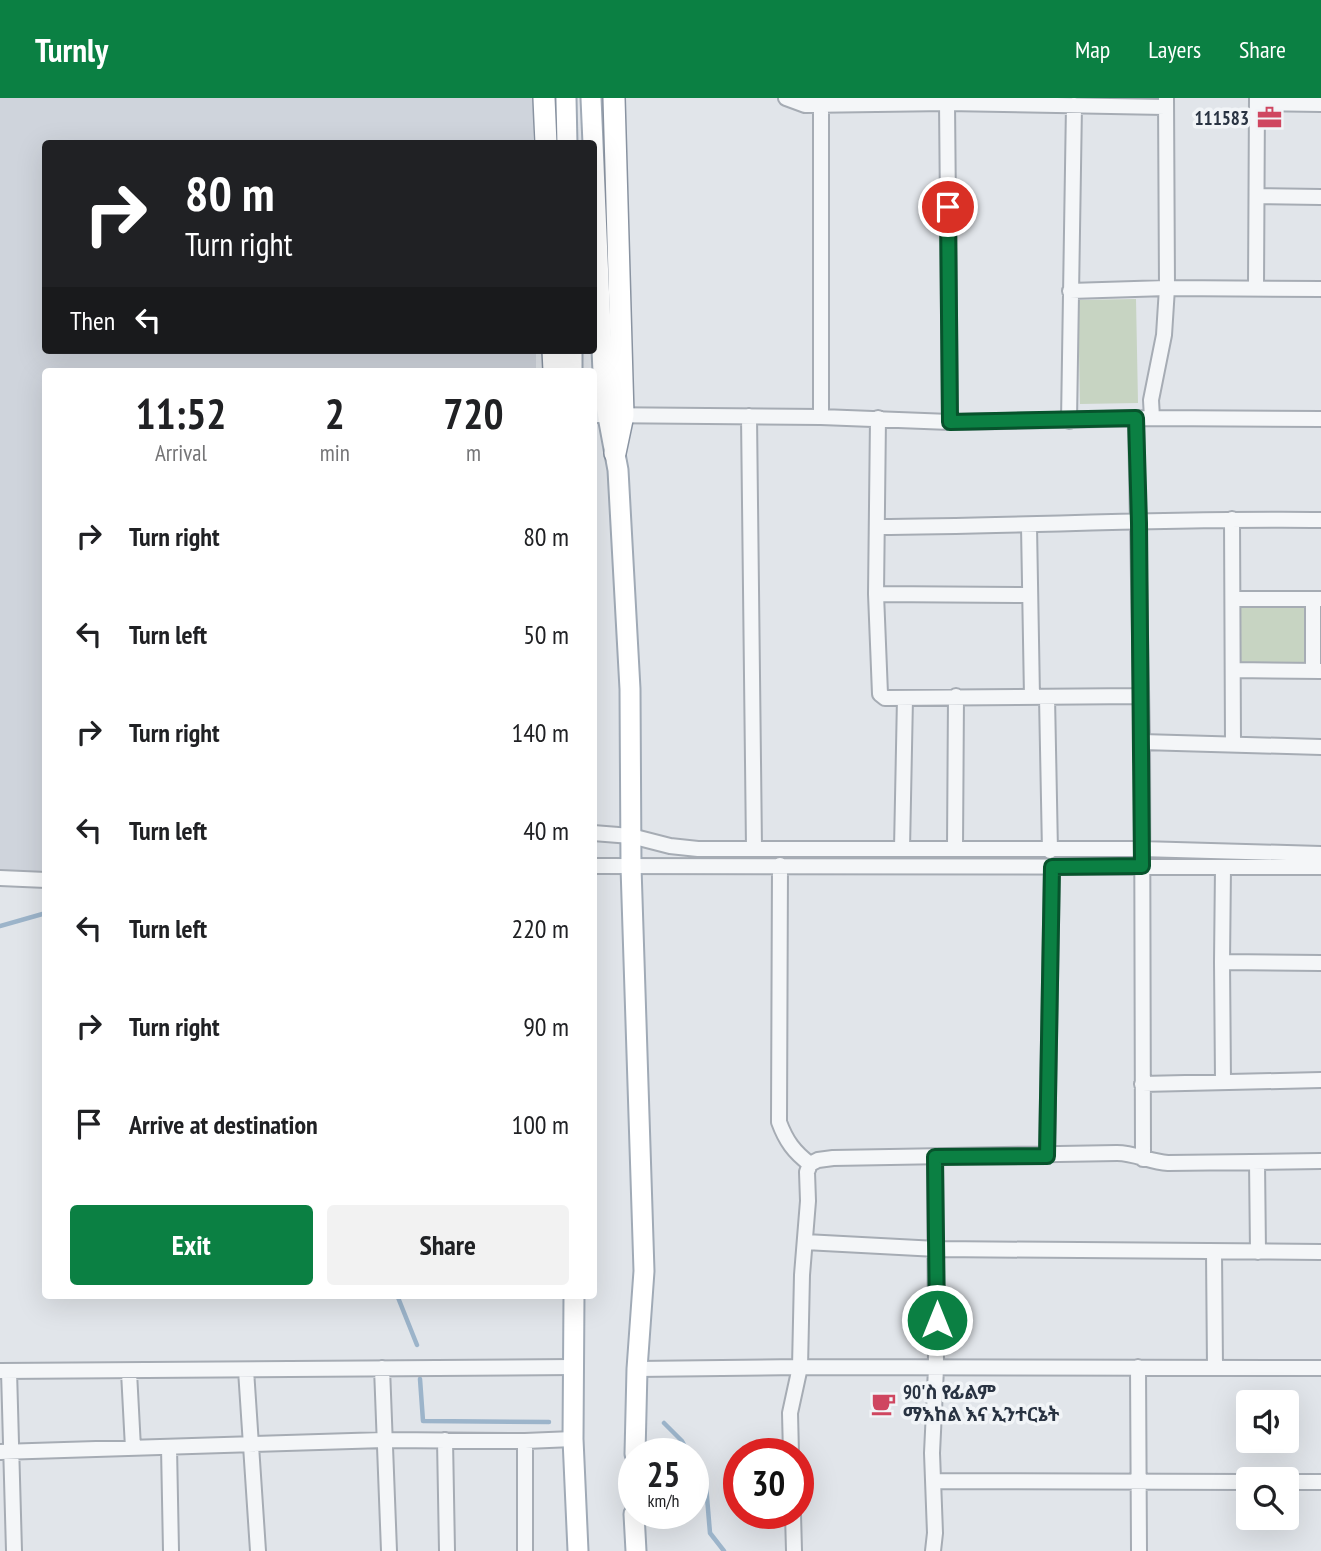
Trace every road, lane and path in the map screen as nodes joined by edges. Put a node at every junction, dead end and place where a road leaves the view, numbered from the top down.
1 (544, 98) edge
2 (566, 98) edge
3 (592, 98) edge
4 (614, 98) edge
5 (786, 98) edge
6 (1257, 100) edge
7 (947, 103) junction
8 (1165, 103) edge
9 (821, 104) junction
10 (1073, 104) junction
11 (1321, 104) edge
12 (546, 140) edge
13 (567, 140) edge
14 (594, 140) edge
15 (1258, 196) junction
16 (1321, 197) edge
17 (597, 222) edge
18 (1167, 288) junction
19 (1256, 288) junction
20 (1321, 289) edge
21 (1070, 291) junction
22 (608, 415) edge
23 (749, 416) junction
24 (821, 417) junction
25 (878, 418) junction
26 (1136, 418) junction
27 (1152, 418) junction
28 (1321, 419) edge
29 (1069, 421) junction
30 (950, 422) junction
31 (615, 453) joint
32 (1232, 519) junction
33 (1321, 520) edge
34 (1139, 523) junction
35 (1029, 526) junction
36 (877, 527) junction
37 (876, 594) junction
38 (1030, 595) junction
39 (1233, 599) junction
40 (1317, 600) edge
41 (1233, 670) junction
42 (1317, 671) edge
43 (956, 696) junction
44 (1141, 696) junction
45 (1040, 697) junction
46 (905, 698) junction
47 (1142, 742) junction
48 (1233, 744) junction
49 (1321, 747) edge
50 (597, 833) edge
51 (631, 836) junction
52 (754, 848) junction
53 (902, 849) junction
54 (955, 849) junction
55 (1141, 849) junction
56 (1050, 850) junction
57 (1321, 854) edge
58 (780, 865) junction
59 (597, 866) edge
60 (1142, 866) junction
61 (631, 867) junction
62 (1052, 867) junction
63 (1223, 867) junction
64 (1321, 867) edge
65 (0, 878) edge
66 (42, 880) edge
67 (1222, 961) junction
68 (1321, 963) edge
69 (1321, 1080) edge
70 (1223, 1081) junction
71 (1142, 1084) junction
72 (1047, 1156) junction
73 (935, 1157) junction
74 (1143, 1159) junction
75 (1321, 1161) edge
76 (1257, 1162) junction
77 (810, 1164) junction
78 (805, 1242) junction
79 (937, 1249) junction
80 (1214, 1252) junction
81 (1258, 1252) junction
82 (1321, 1252) edge
83 (574, 1299) edge
84 (573, 1367) junction
85 (800, 1367) junction
86 (1138, 1367) junction
87 (1215, 1367) junction
88 (382, 1368) junction
89 (936, 1368) junction
90 (1321, 1368) edge
91 (637, 1369) junction
92 (246, 1370) junction
93 (5, 1371) edge
94 (129, 1372) junction
95 (635, 1438) edge
96 (791, 1438) edge
97 (573, 1439) junction
98 (384, 1440) junction
99 (445, 1440) junction
100 (525, 1441) junction
101 (252, 1444) junction
102 (169, 1447) junction
103 (132, 1448) junction
104 (6, 1452) edge
105 (933, 1481) junction
106 (1138, 1482) junction
107 (1236, 1482) edge
108 (1299, 1482) edge
109 (1321, 1482) edge
110 (635, 1529) edge
111 (793, 1529) edge
112 (14, 1551) edge
113 (172, 1551) edge
114 (258, 1551) edge
115 (389, 1551) edge
116 (447, 1551) edge
117 (526, 1551) edge
118 (578, 1551) edge
119 (636, 1551) edge
120 (794, 1551) edge
121 (933, 1551) edge
122 (1139, 1551) edge

1 - 12 highway
2 - 13 main road
3 - 14 main road
4 - 22 highway
5 - 9 street
6 - 11 street
6 - 15 street
7 - 9 street
7 - 10 street
7 - 30 street
8 - 10 street
8 - 18 street
9 - 24 street
10 - 21 street
15 - 16 street
15 - 19 street
17 - 22 main road
18 - 19 street
18 - 21 street
18 - 27 street
19 - 20 street
21 - 29 street
22 - 23 street
22 - 31 highway
23 - 24 street
23 - 52 street
24 - 25 street
25 - 30 street
25 - 36 street
26 - 27 street
26 - 29 street
26 - 34 street
27 - 28 street
29 - 30 street
31 - 51 main road
32 - 33 street
32 - 34 street
32 - 39 street
34 - 35 street
34 - 44 street
35 - 36 street
35 - 38 street
36 - 37 street
37 - 38 street
37 - 46 street
38 - 45 street
39 - 40 street
39 - 41 street
40 - 42 street
41 - 42 street
41 - 48 street
43 - 45 street
43 - 46 street
43 - 54 street
44 - 45 street
44 - 47 street
45 - 56 street
46 - 53 street
47 - 48 street
47 - 55 street
48 - 49 street
50 - 51 street
51 - 52 street
51 - 61 main road
52 - 53 street
53 - 54 street
54 - 56 street
55 - 56 street
55 - 57 street
55 - 60 street
58 - 61 street
58 - 62 street
58 - 77 street
59 - 61 street
60 - 62 street
60 - 63 street
60 - 71 street
61 - 91 main road
62 - 72 street
63 - 64 street
63 - 67 street
65 - 66 street
67 - 68 street
67 - 70 street
69 - 70 street
70 - 71 street
71 - 74 street
72 - 73 street
72 - 74 street
73 - 77 street
73 - 79 street
74 - 76 street
75 - 76 street
76 - 81 street
77 - 78 street
78 - 79 street
78 - 85 street
79 - 80 street
79 - 89 street
80 - 81 street
80 - 87 street
81 - 82 street
83 - 84 main road
84 - 88 street
84 - 97 main road
85 - 89 street
85 - 91 street
85 - 96 street
86 - 87 street
86 - 89 street
86 - 106 street
87 - 90 street
88 - 92 street
88 - 98 street
89 - 105 street
91 - 95 main road
92 - 94 street
92 - 101 street
93 - 94 street
93 - 104 street
94 - 103 street
97 - 100 street
97 - 118 main road
98 - 99 street
98 - 101 street
98 - 115 street
99 - 100 street
99 - 116 street
100 - 117 street
101 - 102 street
101 - 114 street
102 - 103 street
102 - 113 street
103 - 104 street
104 - 112 street
105 - 106 street
105 - 121 street
106 - 107 street
106 - 122 street
108 - 109 street
110 - 119 main road
111 - 120 street

